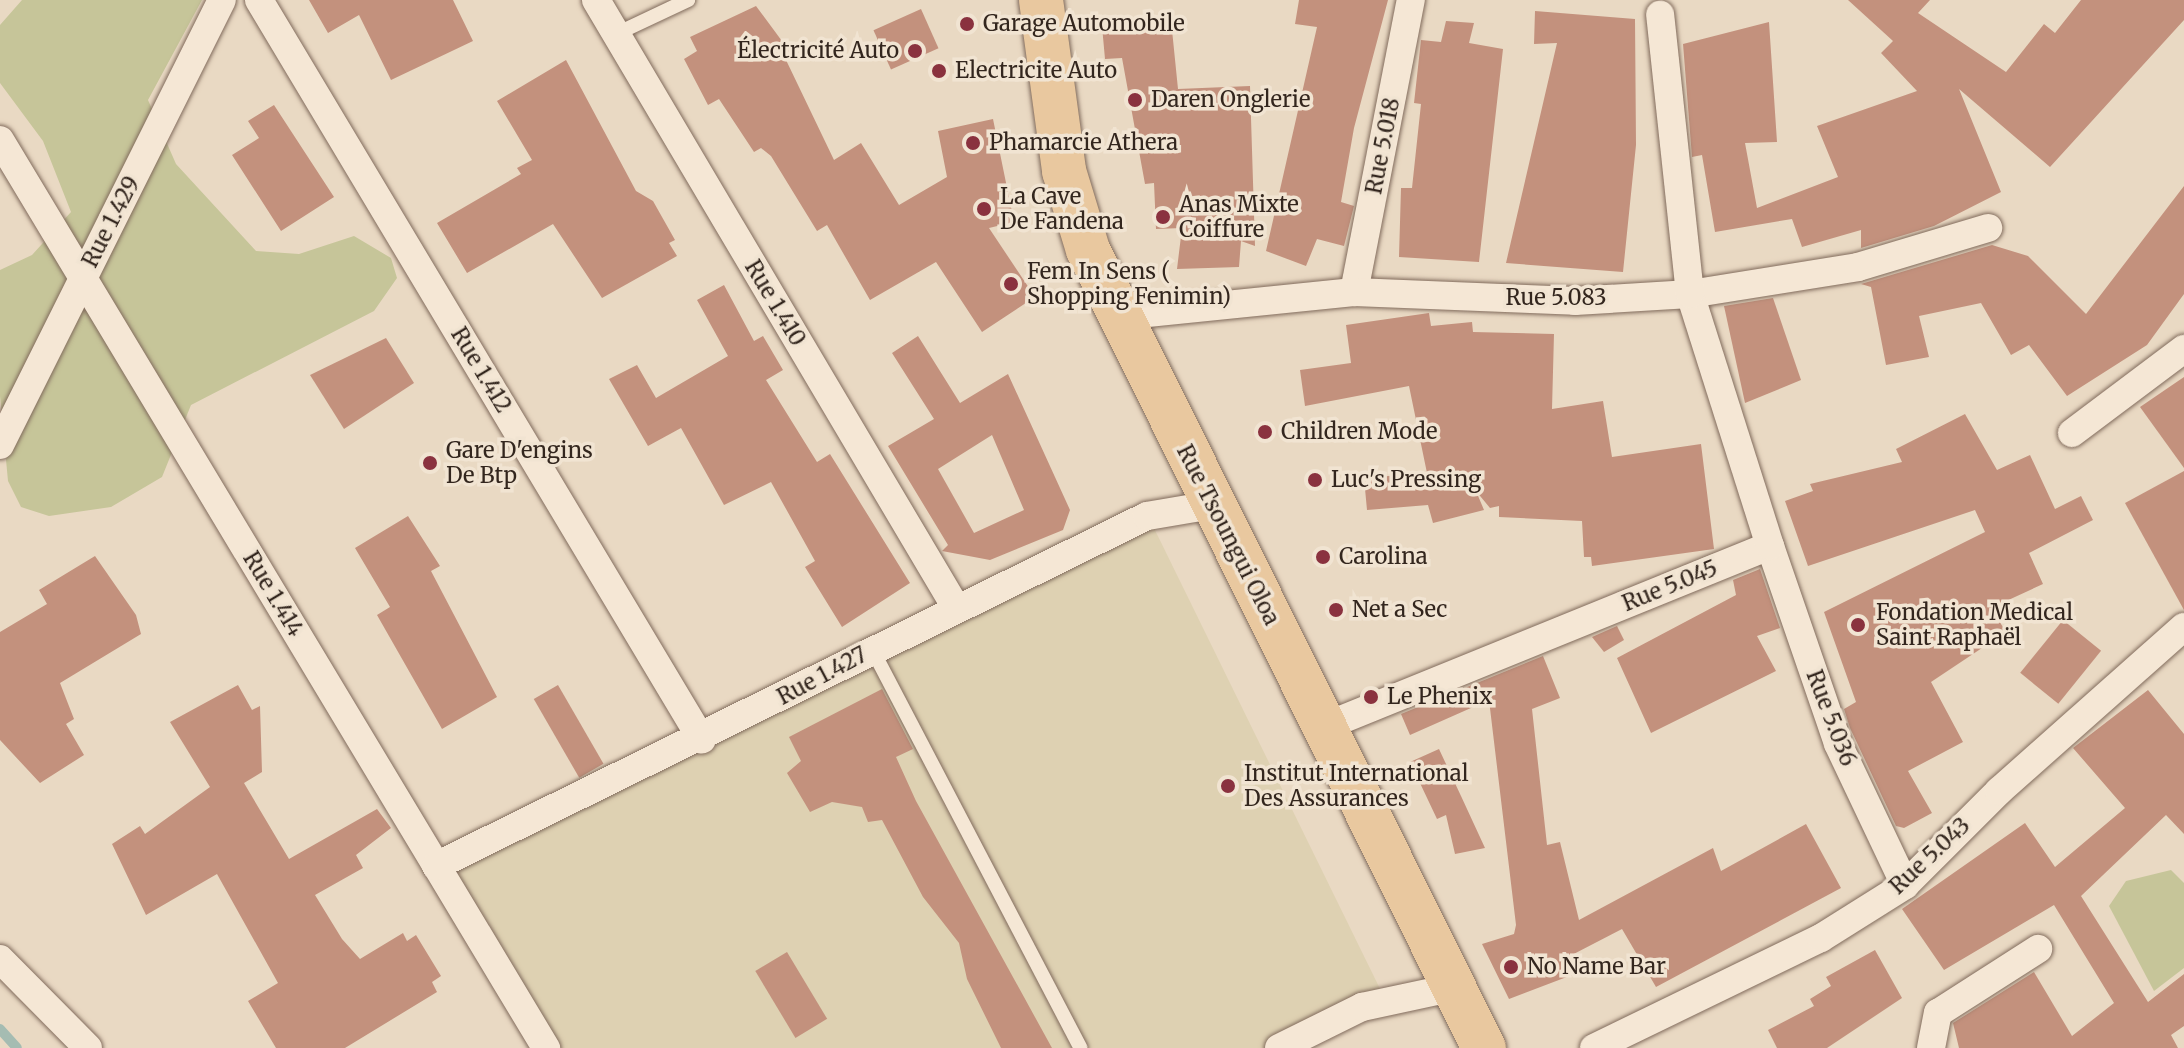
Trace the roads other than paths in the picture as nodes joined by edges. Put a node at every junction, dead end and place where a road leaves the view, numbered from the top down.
1 (222, 0) edge
2 (259, 0) edge
3 (596, 0) edge
4 (688, 0) edge
5 (1041, 0) edge
6 (1411, 0) edge
7 (1660, 15) dead end
8 (616, 34) junction
9 (0, 140) edge
10 (1988, 228) dead end
11 (83, 279) junction
12 (1354, 292) junction
13 (1690, 294) junction
14 (1118, 316) junction
15 (2184, 349) edge
16 (2072, 433) dead end
17 (0, 445) edge
18 (1212, 505) junction
19 (1770, 546) junction
20 (955, 606) junction
21 (2184, 627) edge
22 (872, 649) junction
23 (1326, 726) junction
24 (702, 740) junction
25 (436, 866) junction
26 (1905, 885) junction
27 (2038, 949) dead end
28 (0, 959) edge
29 (1455, 987) junction
30 (88, 1048) edge
31 (546, 1048) edge
32 (1081, 1048) edge
33 (1279, 1048) edge
34 (1484, 1048) edge
35 (1594, 1048) edge
36 (1931, 1048) edge

1 - 11 street, Rue 1.429
2 - 24 street, Rue 1.412
3 - 8 street, Rue 1.410
4 - 8 lane
5 - 14 main road, Rue Tsoungui Oloa
6 - 12 street, Rue 5.018
7 - 13 street
8 - 20 street, Rue 1.410
9 - 11 street, Rue 1.414
10 - 13 street, Rue 5.083
11 - 17 street, Rue 1.429
11 - 25 street, Rue 1.414
12 - 13 street, Rue 5.083
12 - 14 street, Rue 5.083
13 - 19 street
14 - 18 main road, Rue Tsoungui Oloa
15 - 16 street
18 - 20 street, Rue 1.427
18 - 23 main road, Rue Tsoungui Oloa
19 - 23 street, Rue 5.045
19 - 26 street, Rue 5.036
20 - 22 street, Rue 1.427
21 - 26 street, Rue 5.043
22 - 24 street, Rue 1.427
22 - 32 lane
23 - 29 main road, Rue Tsoungui Oloa
24 - 25 street, Rue 1.427
25 - 31 street, Rue 1.414
26 - 35 street, Rue 5.043
27 - 36 street
28 - 30 street
29 - 33 street
29 - 34 main road, Rue Tsoungui Oloa

